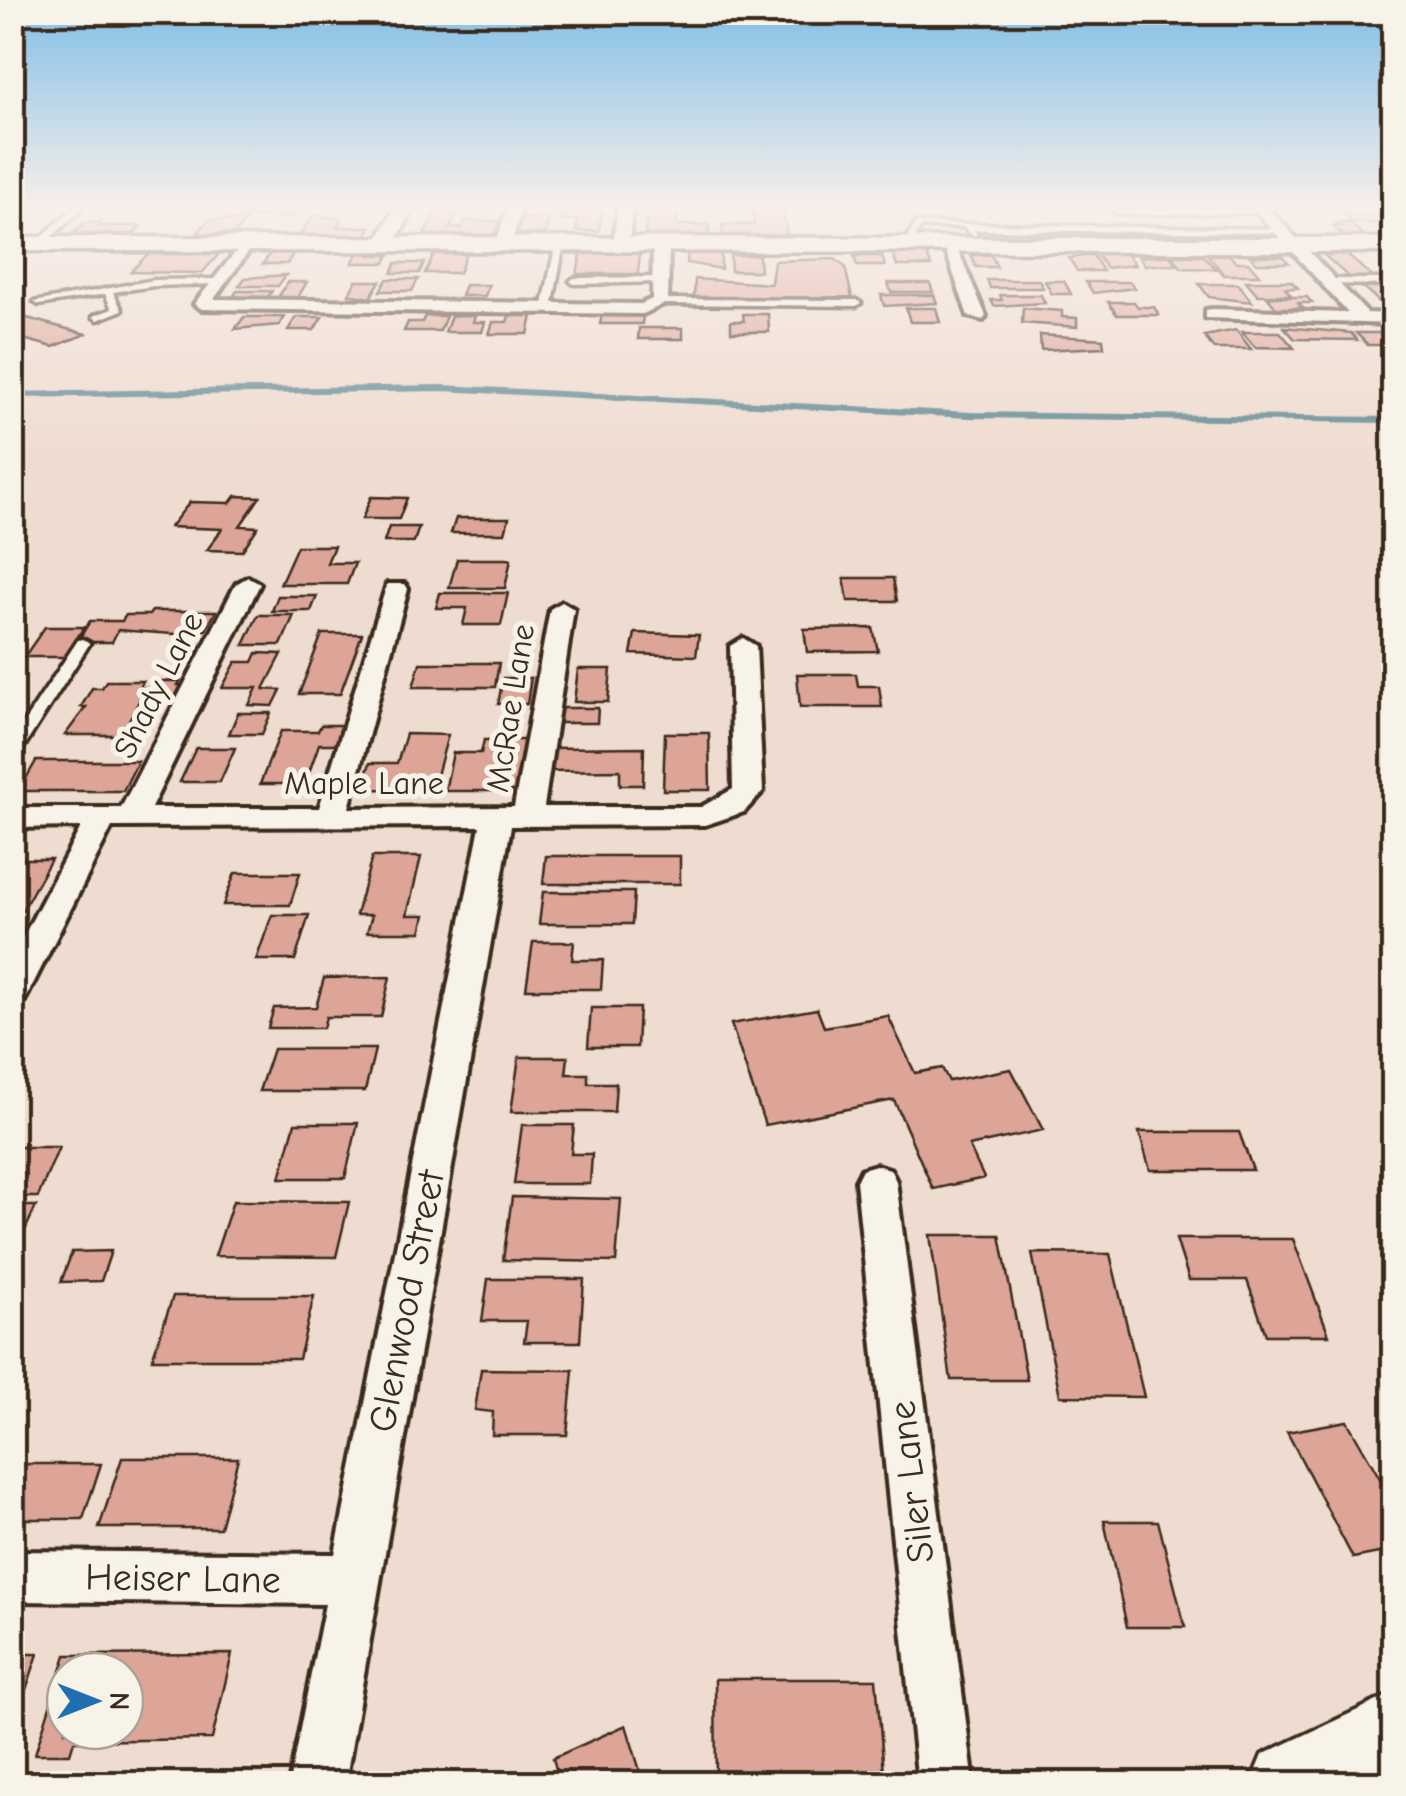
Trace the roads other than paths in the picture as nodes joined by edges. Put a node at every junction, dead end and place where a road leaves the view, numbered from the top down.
1 (98, 292) edge
2 (109, 292) edge
3 (207, 292) edge
4 (550, 292) edge
5 (659, 292) edge
6 (967, 292) edge
7 (1337, 292) edge
8 (39, 302) dead end
9 (856, 303) dead end
10 (657, 304) junction
11 (546, 310) junction
12 (1212, 314) dead end
13 (977, 316) dead end
14 (98, 317) dead end
15 (1363, 319) junction
16 (1394, 319) edge
17 (248, 584) dead end
18 (396, 589) dead end
19 (562, 609) dead end
20 (83, 643) dead end
21 (742, 646) dead end
22 (12, 753) edge
23 (12, 818) edge
24 (116, 818) junction
25 (331, 818) junction
26 (512, 818) junction
27 (12, 992) edge
28 (876, 1180) dead end
29 (12, 1576) edge
30 (354, 1579) junction
31 (1394, 1732) edge
32 (317, 1784) edge
33 (946, 1784) edge
34 (1291, 1784) edge

1 - 8 lane
2 - 14 lane
3 - 11 street
4 - 11 lane
5 - 10 street
6 - 13 street
7 - 15 street
9 - 10 lane
10 - 11 street
12 - 15 street
15 - 16 street
17 - 24 street, Shady Lane
18 - 25 street
19 - 26 street, McRae Lane
20 - 22 lane
21 - 26 street, Maple Lane
23 - 24 street, Maple Lane
24 - 25 street, Maple Lane
24 - 27 street, Shady Lane
25 - 26 street, Maple Lane
26 - 30 street, Glenwood Street
28 - 33 street, Siler Lane
29 - 30 street, Heiser Lane
30 - 32 street, Glenwood Street
31 - 34 main road

